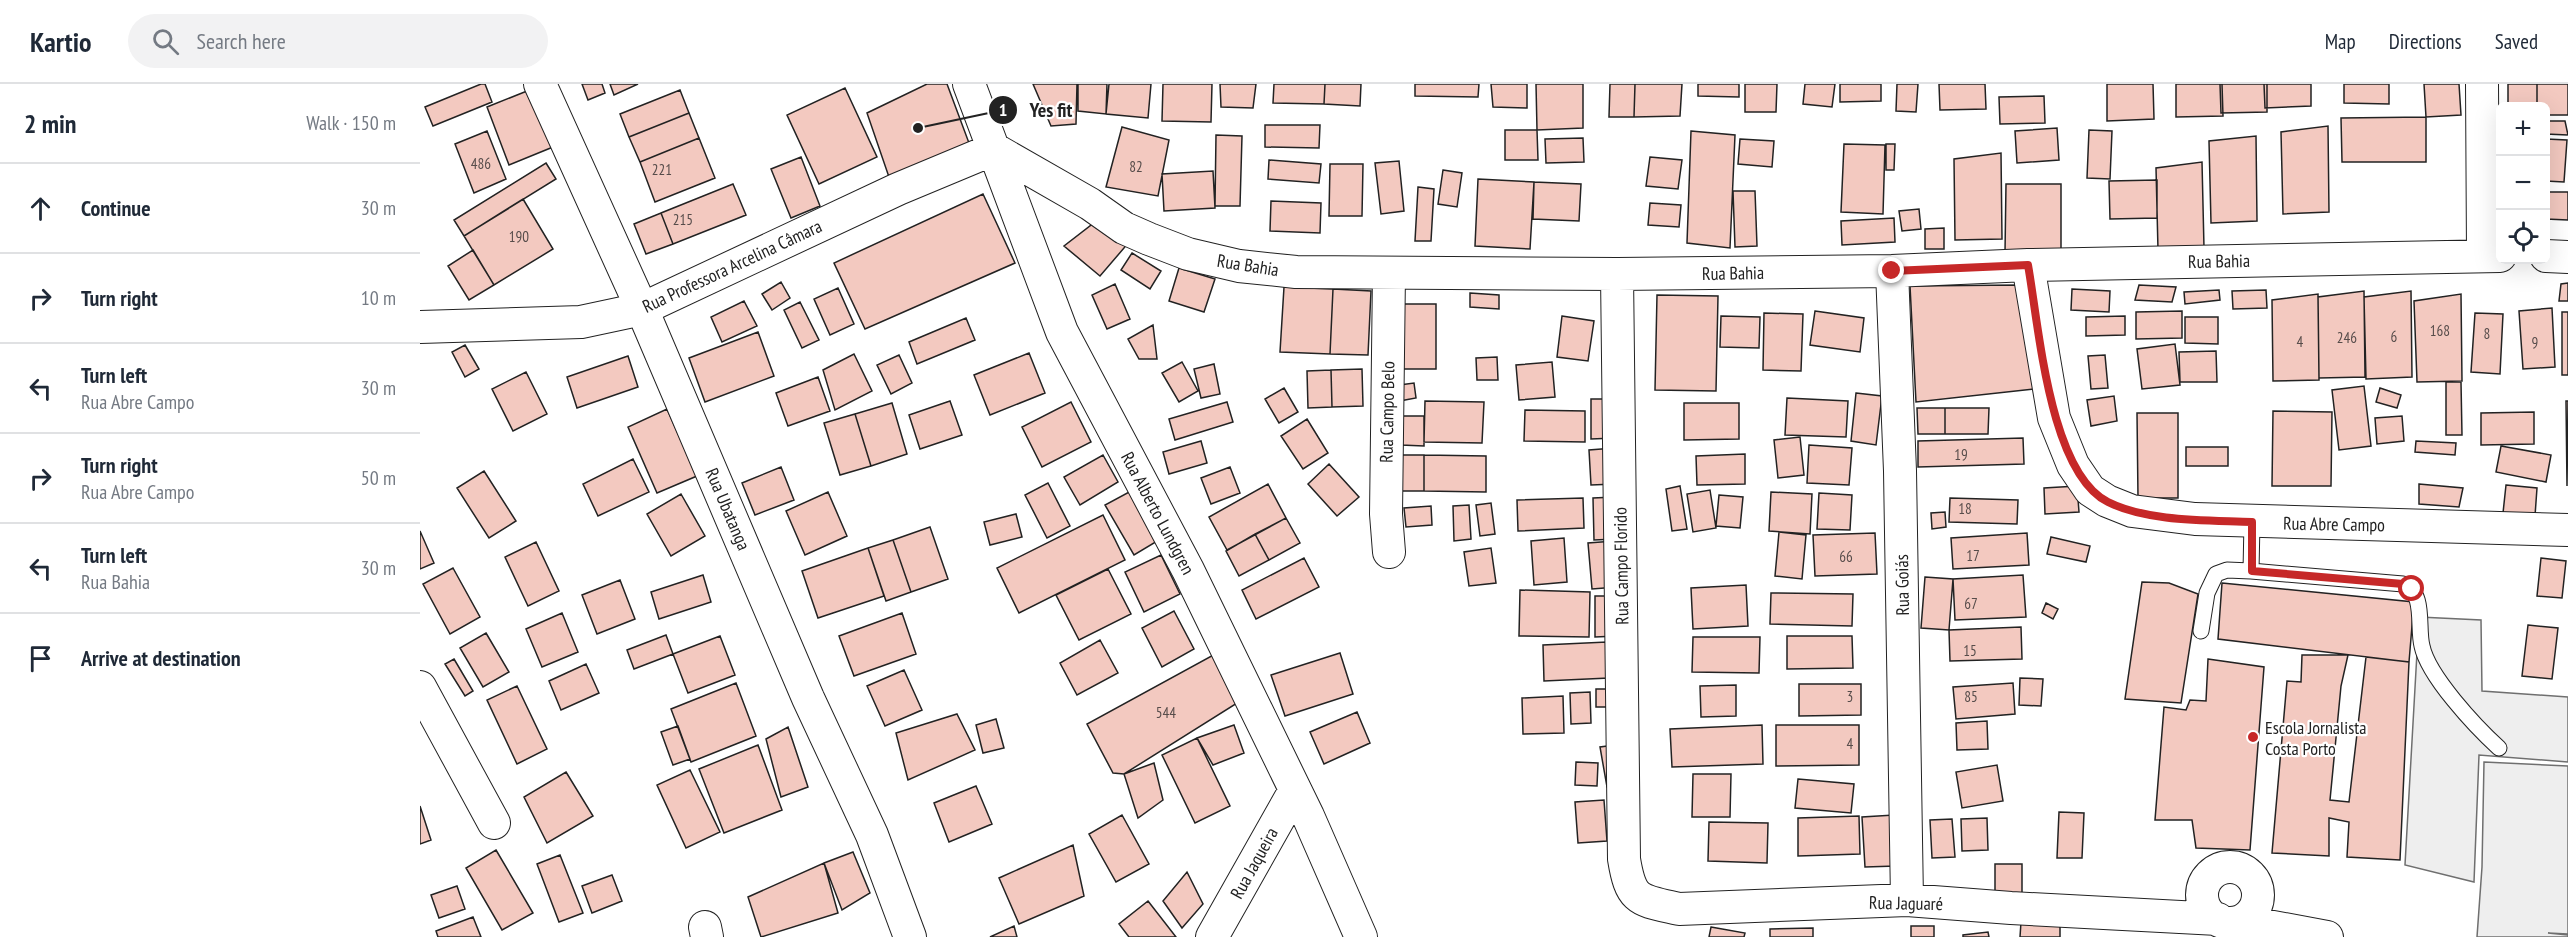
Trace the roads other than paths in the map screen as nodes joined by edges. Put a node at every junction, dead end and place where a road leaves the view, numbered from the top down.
1 (540, 84) edge
2 (969, 84) edge
3 (2482, 84) edge
4 (994, 149) junction
5 (2492, 255) edge
6 (2550, 256) edge
7 (2568, 256) edge
8 (2028, 265) junction
9 (1892, 271) junction
10 (1389, 273) junction
11 (1617, 274) junction
12 (642, 309) junction
13 (420, 327) edge
14 (2252, 522) junction
15 (2568, 530) edge
16 (1389, 552) dead end
17 (2252, 571) junction
18 (2201, 632) dead end
19 (420, 687) edge
20 (2499, 748) dead end
21 (1295, 790) junction
22 (494, 823) dead end
23 (1624, 859) joint
24 (1907, 900) junction
25 (2081, 924) edge
26 (2211, 924) edge
27 (2294, 933) edge
28 (910, 937) edge
29 (1212, 937) edge
30 (1361, 937) edge
31 (2327, 937) edge

1 - 12 street, Rua Ubatanga
2 - 4 street, Rua Alberto Lundgren
3 - 5 street
4 - 10 street, Rua Bahia
4 - 12 street, Rua Professora Arcelina Câmara
4 - 21 street, Rua Alberto Lundgren
5 - 8 street, Rua Bahia
6 - 7 street
8 - 9 street, Rua Bahia
8 - 14 street, Rua Abre Campo
9 - 11 street, Rua Bahia
9 - 24 street, Rua Goiás
10 - 11 street, Rua Bahia
10 - 16 street, Rua Campo Belo
11 - 23 street, Rua Campo Florido
12 - 13 street, Rua Professora Arcelina Câmara
12 - 28 street, Rua Ubatanga
14 - 15 street, Rua Abre Campo
14 - 17 lane
17 - 18 lane
17 - 20 lane
19 - 22 street
21 - 29 street, Rua Jaqueira
21 - 30 street, Rua Alberto Lundgren
23 - 24 street, Rua Jaguaré
24 - 25 street, Rua Jaguaré
25 - 26 street, Rua Jaguaré
26 - 27 street, Rua Jaguaré
27 - 31 street, Rua Jaguaré

